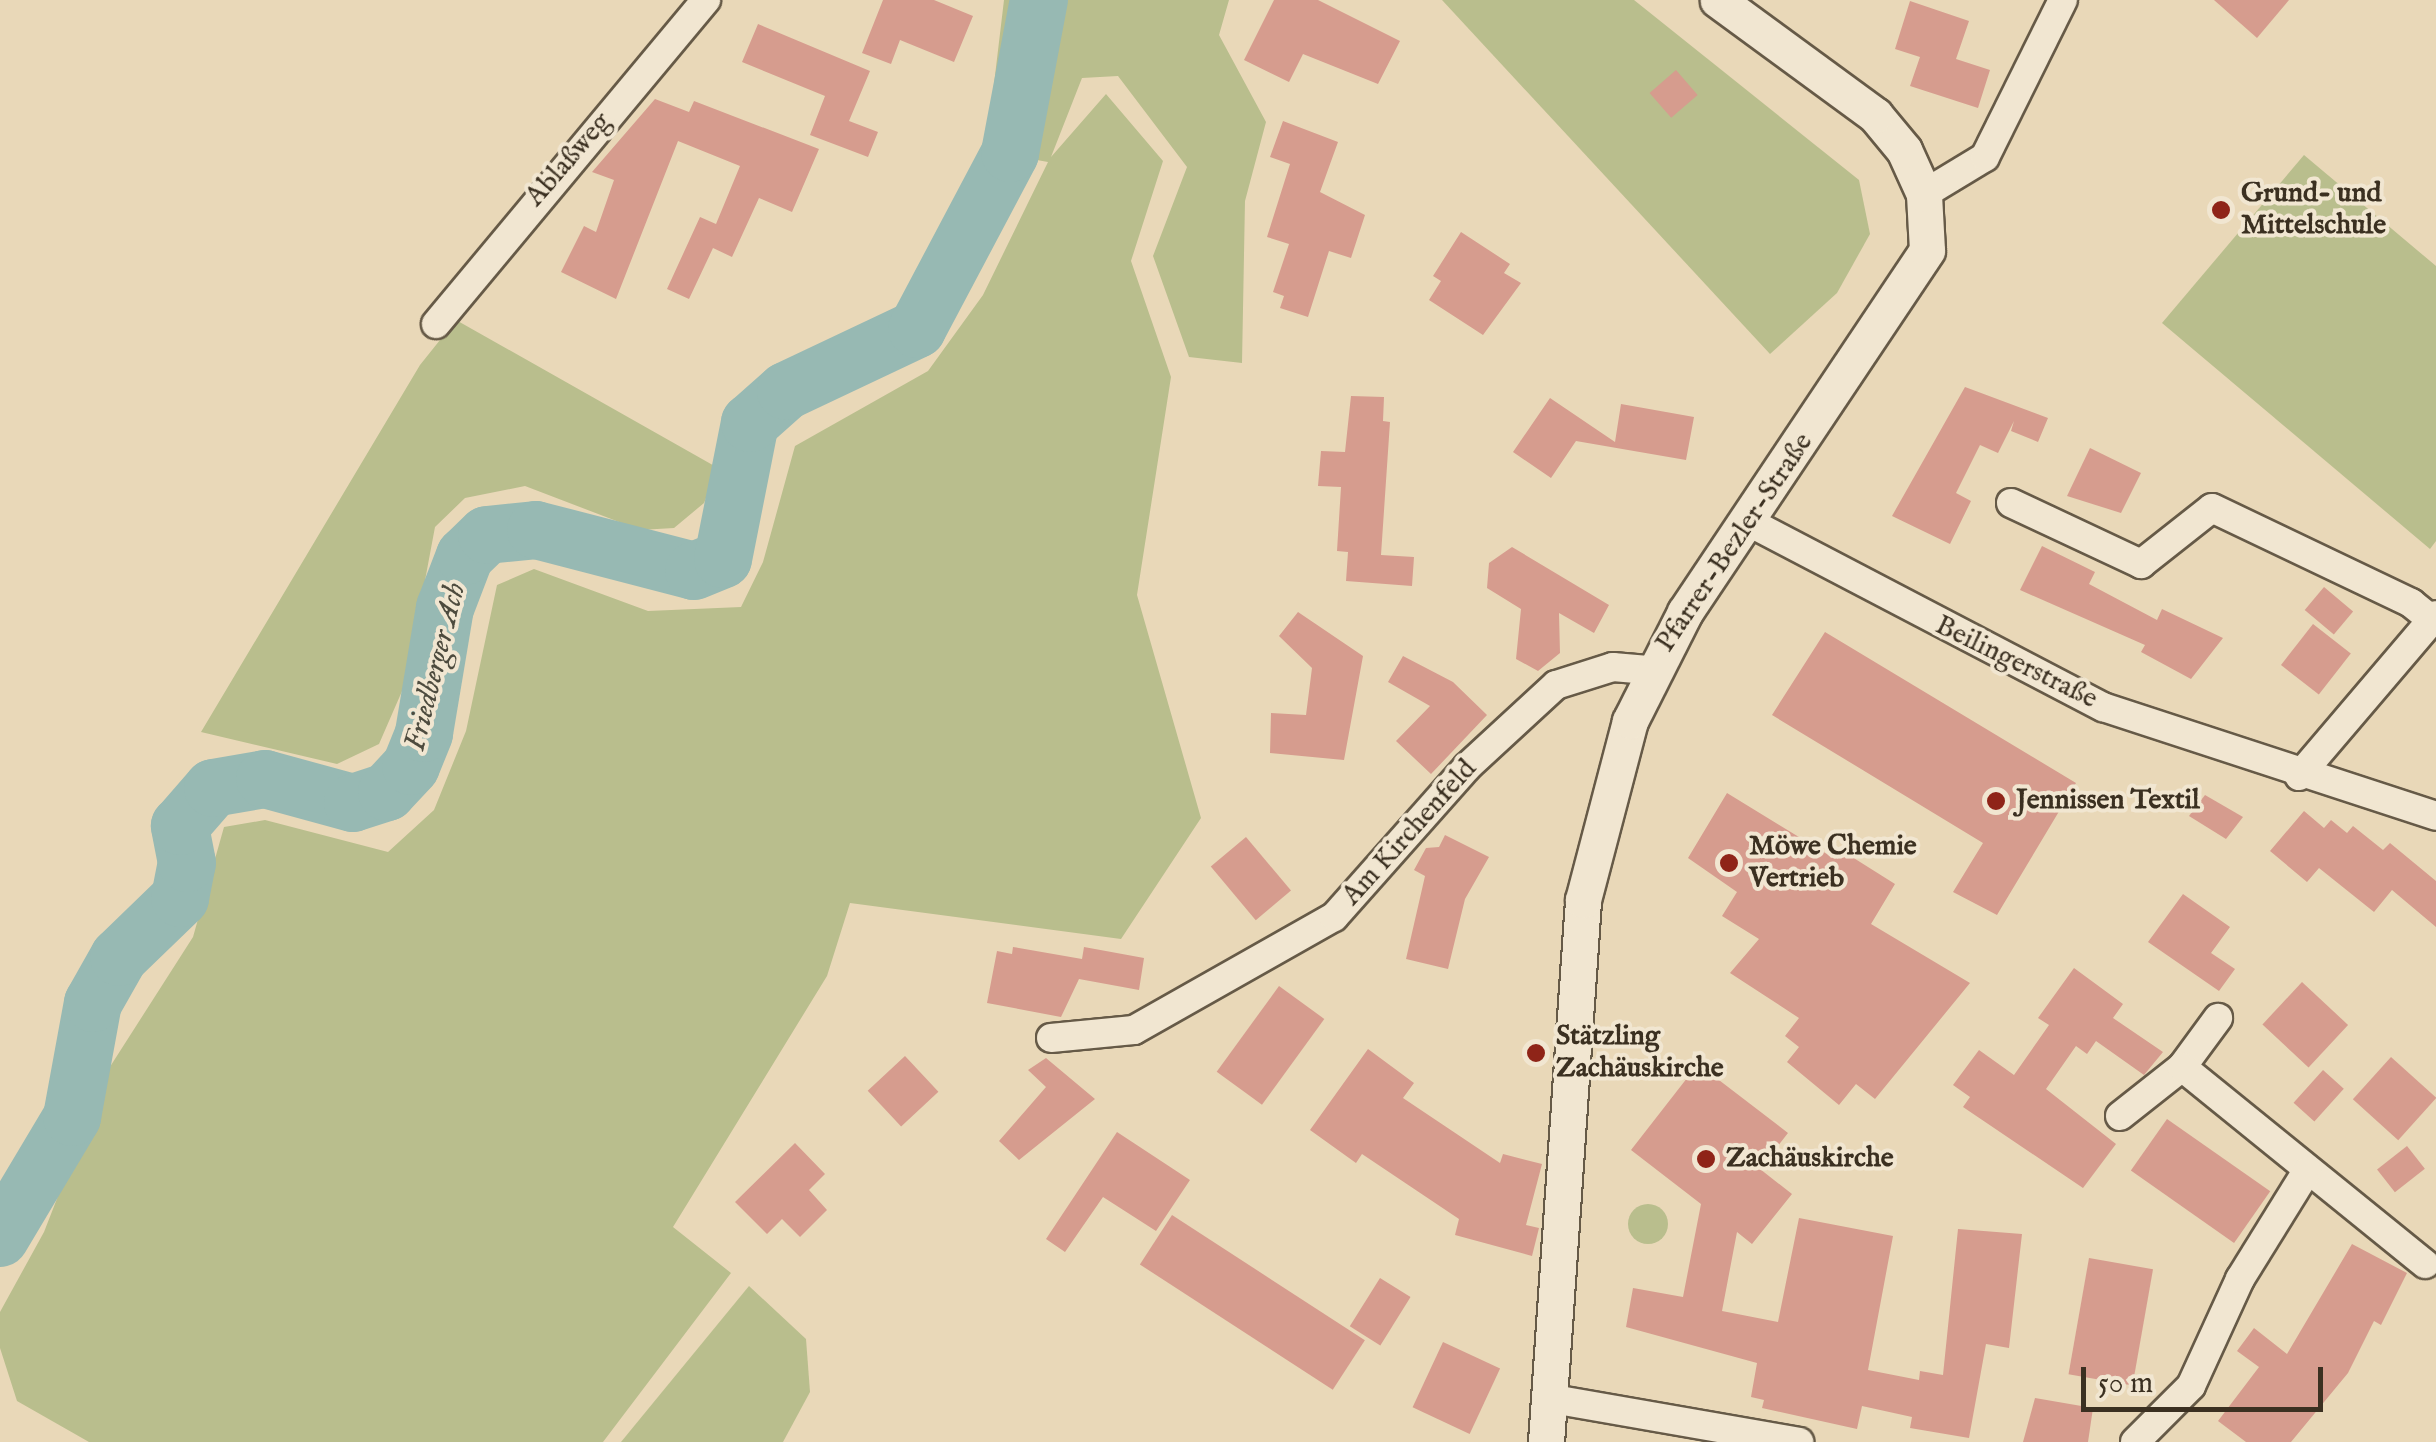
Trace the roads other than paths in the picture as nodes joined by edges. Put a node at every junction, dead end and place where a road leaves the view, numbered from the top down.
1 (706, 0) edge
2 (1718, 0) edge
3 (2063, 0) edge
4 (1924, 194) junction
5 (436, 324) dead end
6 (2011, 503) dead end
7 (1747, 521) junction
8 (2434, 618) edge
9 (1652, 670) junction
10 (2299, 776) junction
11 (2436, 816) edge
12 (2218, 1018) dead end
13 (1051, 1038) dead end
14 (2182, 1067) junction
15 (2120, 1116) dead end
16 (2307, 1171) junction
17 (2425, 1264) dead end
18 (1553, 1398) junction
19 (1546, 1442) edge
20 (1800, 1442) edge
21 (2135, 1442) edge

1 - 5 street, Ablaßweg
2 - 4 street, Pfarrer-Bezler-Straße
3 - 4 street
4 - 7 street, Pfarrer-Bezler-Straße
6 - 8 street
7 - 9 street, Pfarrer-Bezler-Straße
7 - 10 street, Beilingerstraße
8 - 10 street
9 - 13 street, Am Kirchenfeld
9 - 18 street, Pfarrer-Bezler-Straße
10 - 11 street, Beilingerstraße
12 - 14 street
14 - 15 street
14 - 16 street
16 - 17 street
16 - 21 street
18 - 19 street, Pfarrer-Bezler-Straße
18 - 20 street

